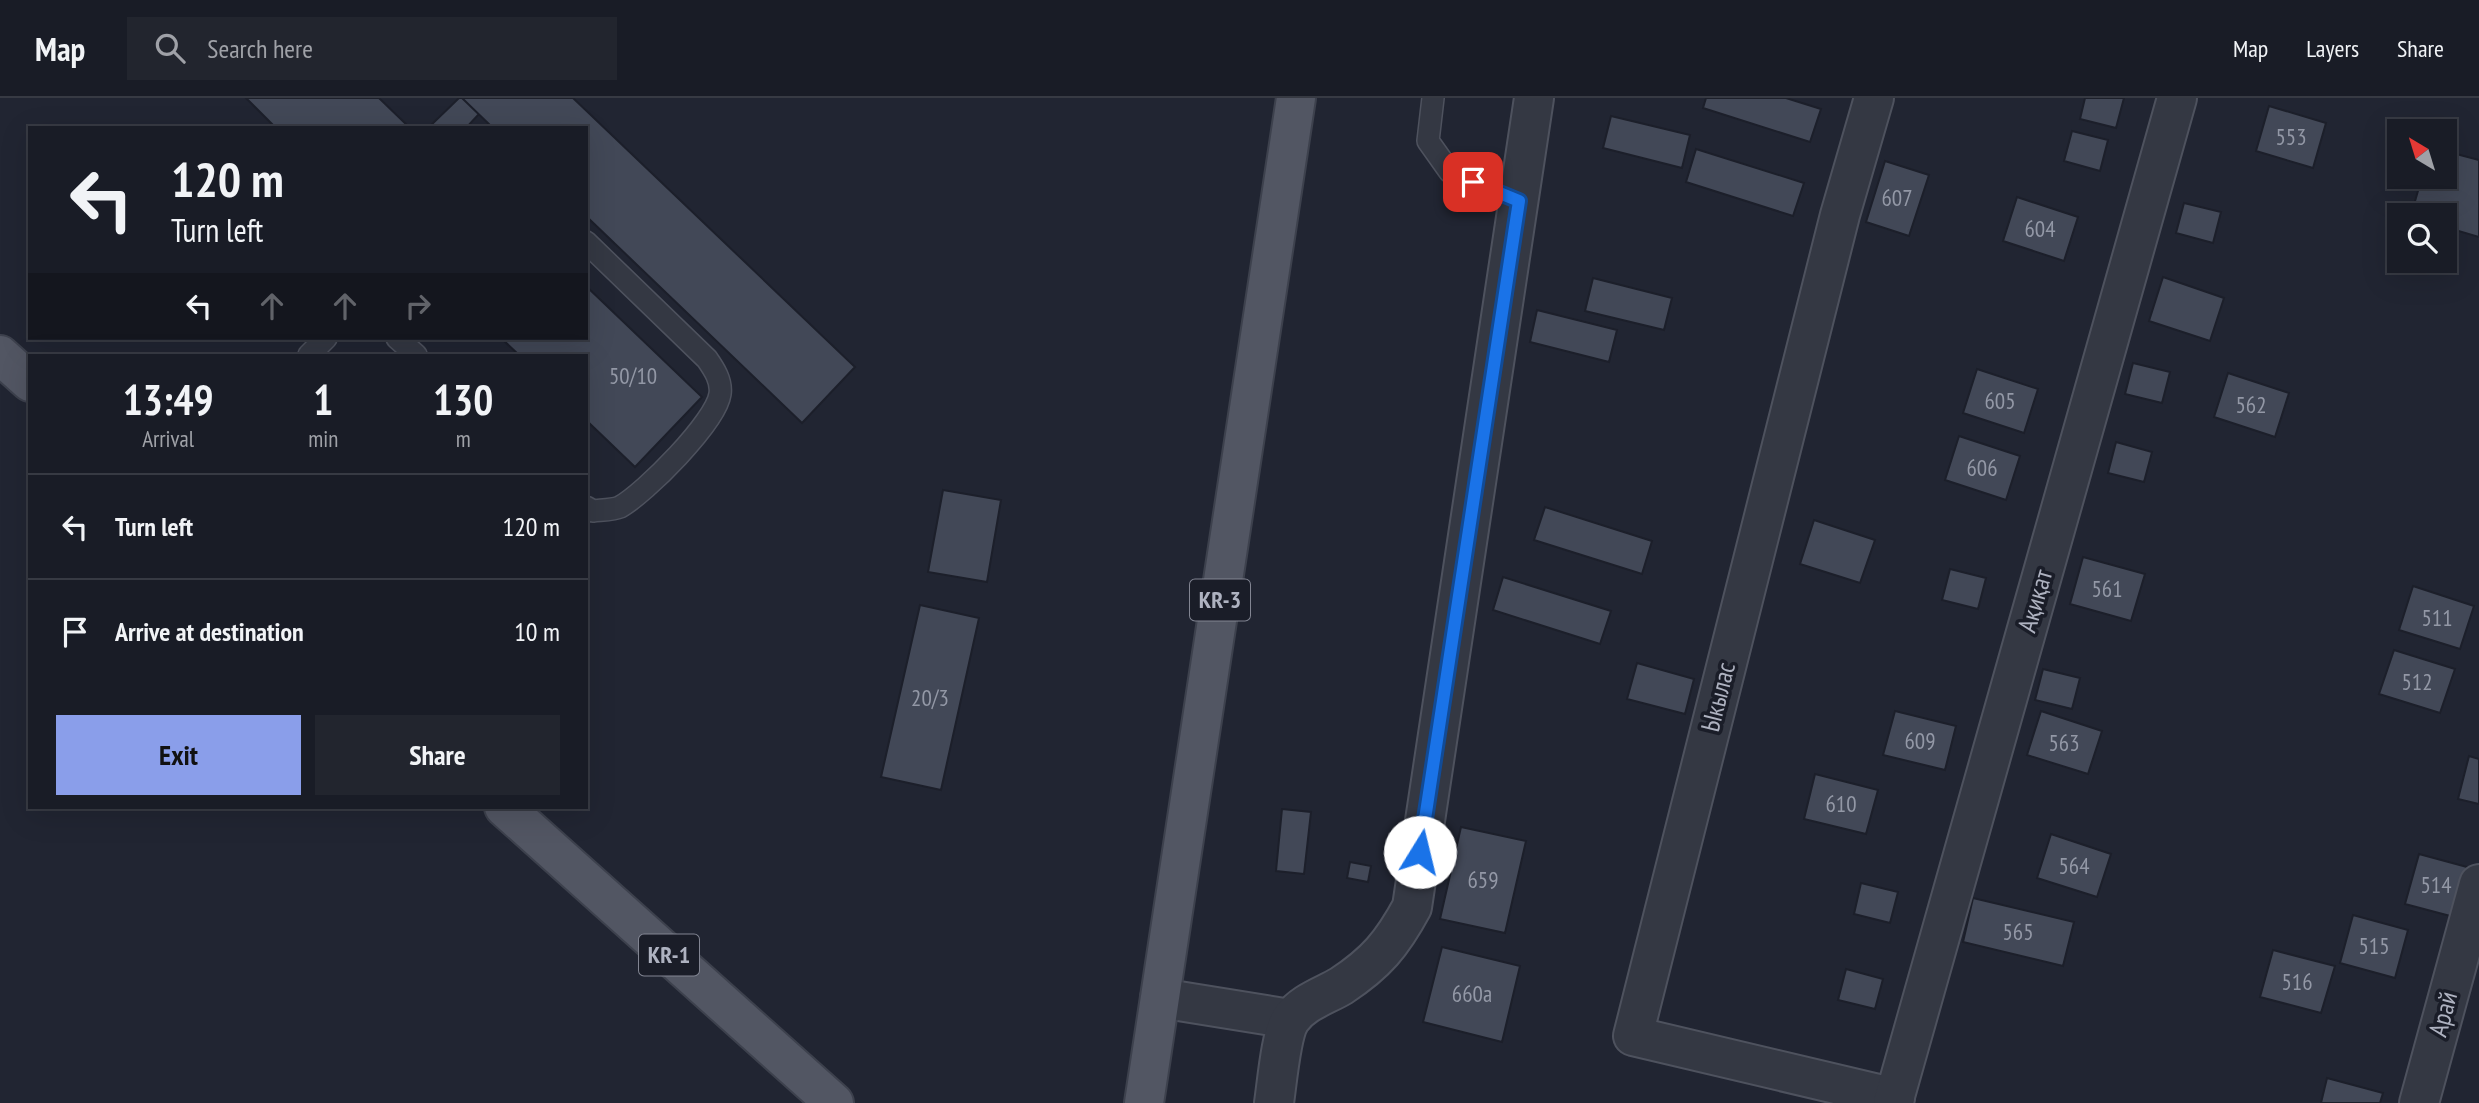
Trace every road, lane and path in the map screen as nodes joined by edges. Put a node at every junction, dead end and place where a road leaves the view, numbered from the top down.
1 (1296, 98) edge
2 (1433, 98) edge
3 (1534, 98) edge
4 (1874, 98) edge
5 (2177, 98) edge
6 (1519, 201) junction
7 (588, 244) edge
8 (324, 340) edge
9 (399, 340) edge
10 (310, 354) edge
11 (415, 354) edge
12 (0, 355) edge
13 (28, 380) edge
14 (588, 508) edge
15 (506, 809) edge
16 (2479, 884) edge
17 (1160, 998) junction
18 (1290, 1020) junction
19 (1894, 1101) edge
20 (834, 1103) edge
21 (1144, 1103) edge
22 (1274, 1103) edge
23 (2419, 1103) edge

1 - 17 main road, KR-3
2 - 6 lane
3 - 6 street
4 - 19 street, Ыкылас
5 - 19 street, Ақиқат
6 - 18 street
7 - 14 lane
8 - 10 lane
9 - 11 lane
12 - 13 main road
15 - 20 main road, KR-1
16 - 23 street, Арай
17 - 18 street
17 - 21 main road, KR-3
18 - 22 street

